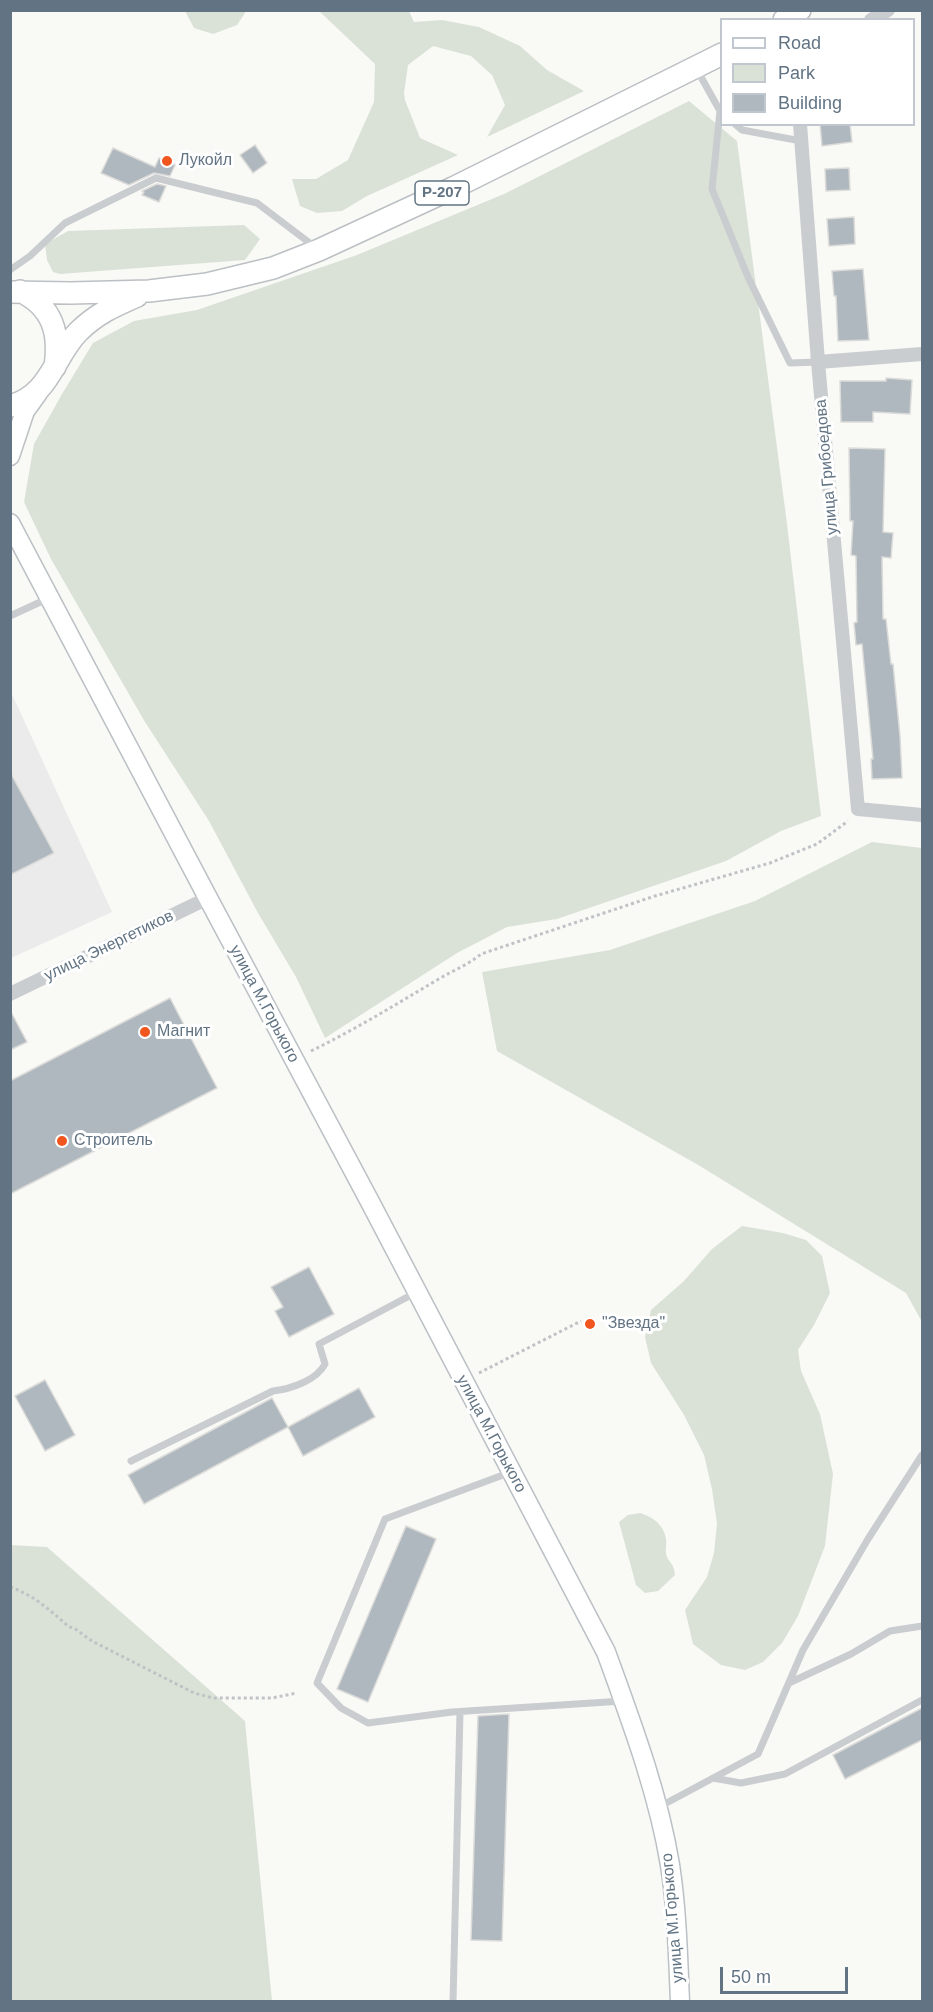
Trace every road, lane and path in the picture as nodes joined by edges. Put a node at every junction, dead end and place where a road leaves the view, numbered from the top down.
1 (800, 10) edge
2 (888, 10) edge
3 (787, 18) edge
4 (874, 18) edge
5 (720, 55) edge
6 (696, 68) junction
7 (720, 110) edge
8 (720, 121) edge
9 (737, 126) edge
10 (801, 126) edge
11 (801, 141) junction
12 (319, 250) junction
13 (10, 270) edge
14 (14, 290) edge
15 (149, 291) junction
16 (922, 354) edge
17 (818, 362) junction
18 (49, 376) junction
19 (10, 406) edge
20 (10, 456) edge
21 (10, 523) edge
22 (50, 597) junction
23 (10, 616) edge
24 (858, 809) junction
25 (922, 815) edge
26 (208, 898) junction
27 (10, 994) edge
28 (311, 1051) dead end
29 (417, 1292) junction
30 (581, 1321) dead end
31 (464, 1381) junction
32 (922, 1455) edge
33 (131, 1461) dead end
34 (512, 1472) junction
35 (10, 1587) edge
36 (922, 1626) edge
37 (789, 1683) junction
38 (297, 1693) dead end
39 (922, 1700) edge
40 (623, 1701) junction
41 (460, 1712) junction
42 (713, 1778) junction
43 (657, 1808) junction
44 (453, 2001) edge
45 (680, 2001) edge

1 - 3 main road
2 - 4 street
5 - 6 main road, Р-207
6 - 7 lane
6 - 12 main road, Р-207
8 - 17 lane
9 - 11 lane
10 - 11 street, улица Грибоедова
11 - 17 street, улица Грибоедова
12 - 13 lane
12 - 15 main road, Р-207
14 - 15 main road, Р-207
14 - 18 main road
15 - 18 main road, Р-207
16 - 17 street
17 - 24 street, улица Грибоедова
18 - 19 main road, Р-207
18 - 20 main road
21 - 22 main road, улица М.Горького
22 - 23 lane
22 - 26 main road, улица М.Горького
24 - 25 street
24 - 28 path
26 - 27 street, улица Энергетиков
26 - 29 main road, улица М.Горького
29 - 31 main road, улица М.Горького
29 - 33 lane
30 - 31 path
31 - 34 main road, улица М.Горького
32 - 37 lane
34 - 40 main road, улица М.Горького
34 - 41 lane
35 - 38 path
36 - 37 lane
37 - 42 lane
39 - 42 lane
40 - 41 lane
40 - 43 main road, улица М.Горького
41 - 44 lane
42 - 43 lane
43 - 45 main road, улица М.Горького

